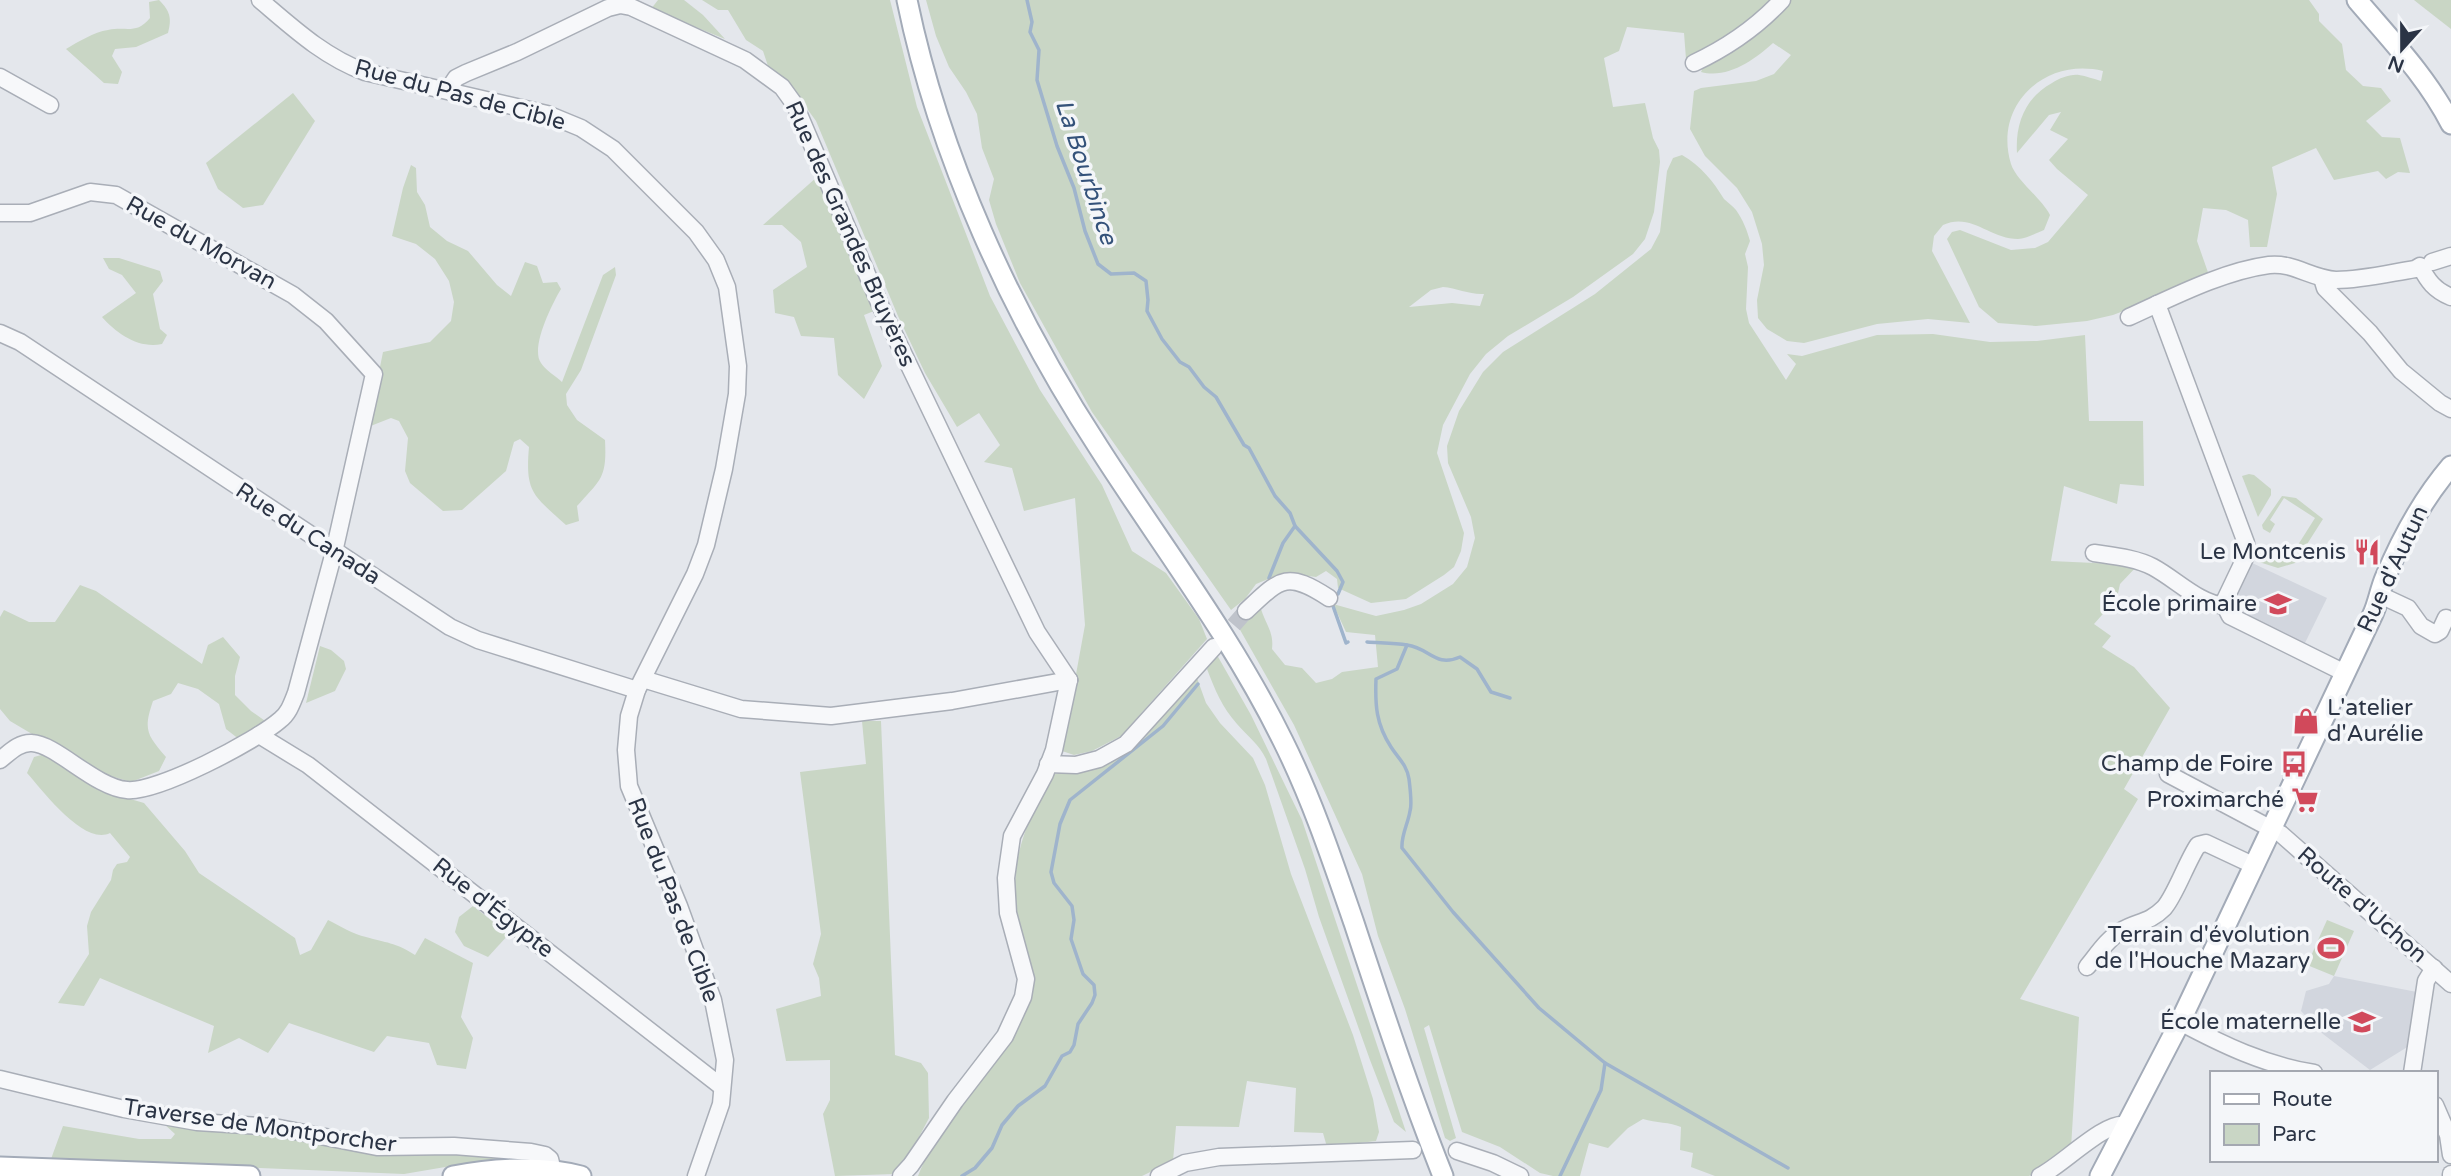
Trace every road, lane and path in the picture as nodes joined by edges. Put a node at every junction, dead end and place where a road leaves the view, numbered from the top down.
1 (260, 0) edge
2 (907, 0) edge
3 (1782, 0) edge
4 (2357, 0) edge
5 (1694, 63) dead end
6 (0, 77) edge
7 (447, 90) junction
8 (50, 105) dead end
9 (2451, 124) edge
10 (0, 213) edge
11 (2451, 256) edge
12 (2432, 262) dead end
13 (2322, 278) junction
14 (2451, 297) edge
15 (2157, 304) junction
16 (2129, 317) dead end
17 (0, 333) edge
18 (2446, 406) edge
19 (2451, 466) edge
20 (334, 552) junction
21 (2095, 553) dead end
22 (2380, 595) junction
23 (1329, 598) dead end
24 (2225, 606) junction
25 (1246, 611) tunnel mouth
26 (2446, 618) dead end
27 (1214, 647) tunnel mouth
28 (2345, 673) junction
29 (1069, 680) junction
30 (640, 685) junction
31 (259, 735) junction
32 (0, 760) edge
33 (1048, 764) junction
34 (2168, 774) dead end
35 (2272, 830) junction
36 (2255, 866) junction
37 (2087, 967) dead end
38 (2434, 968) junction
39 (2451, 973) edge
40 (2451, 984) edge
41 (2180, 1022) junction
42 (2302, 1071) edge
43 (2412, 1071) edge
44 (0, 1079) edge
45 (722, 1087) junction
46 (2437, 1110) edge
47 (2125, 1125) junction
48 (1413, 1150) dead end
49 (1457, 1152) dead end
50 (2451, 1155) edge
51 (0, 1167) edge
52 (553, 1171) junction
53 (250, 1176) edge
54 (453, 1176) edge
55 (581, 1176) edge
56 (696, 1176) edge
57 (901, 1176) edge
58 (1160, 1176) edge
59 (1443, 1176) edge
60 (1520, 1176) edge
61 (2040, 1176) edge
62 (2099, 1176) edge

1 - 7 street, Rue du Pas de Cible
2 - 59 main road
3 - 5 street
4 - 9 main road
6 - 8 street
7 - 29 street, Rue des Grandes Bruyères
7 - 30 street, Rue du Pas de Cible
10 - 20 street, Rue du Morvan
11 - 12 street
13 - 14 street
13 - 15 street
13 - 18 street
15 - 16 street
15 - 24 street
17 - 20 street, Rue du Canada
19 - 22 main road, Rue d'Autun
20 - 30 street, Rue du Canada
20 - 31 street
21 - 24 street
22 - 26 street
22 - 28 main road, Rue d'Autun
23 - 25 street
24 - 28 street
27 - 33 street
28 - 35 main road, Rue d'Autun
29 - 30 street, Rue du Canada
29 - 33 street
30 - 45 street, Rue du Pas de Cible
31 - 32 street
31 - 45 street, Rue d'Égypte
33 - 57 street
34 - 35 street
35 - 36 main road, Rue d'Autun
35 - 38 street, Route d'Uchon
36 - 37 street
36 - 41 main road, Rue d'Autun
38 - 39 street
38 - 40 street, Route d'Uchon
38 - 43 street
41 - 42 street
41 - 47 main road, Rue d'Autun
44 - 52 street, Traverse de Montporcher
45 - 56 street, Rue du Pas de Cible
46 - 50 street
47 - 61 street
47 - 62 main road, Rue d'Autun
48 - 58 street
49 - 60 street
51 - 53 main road
52 - 54 main road
52 - 55 main road

